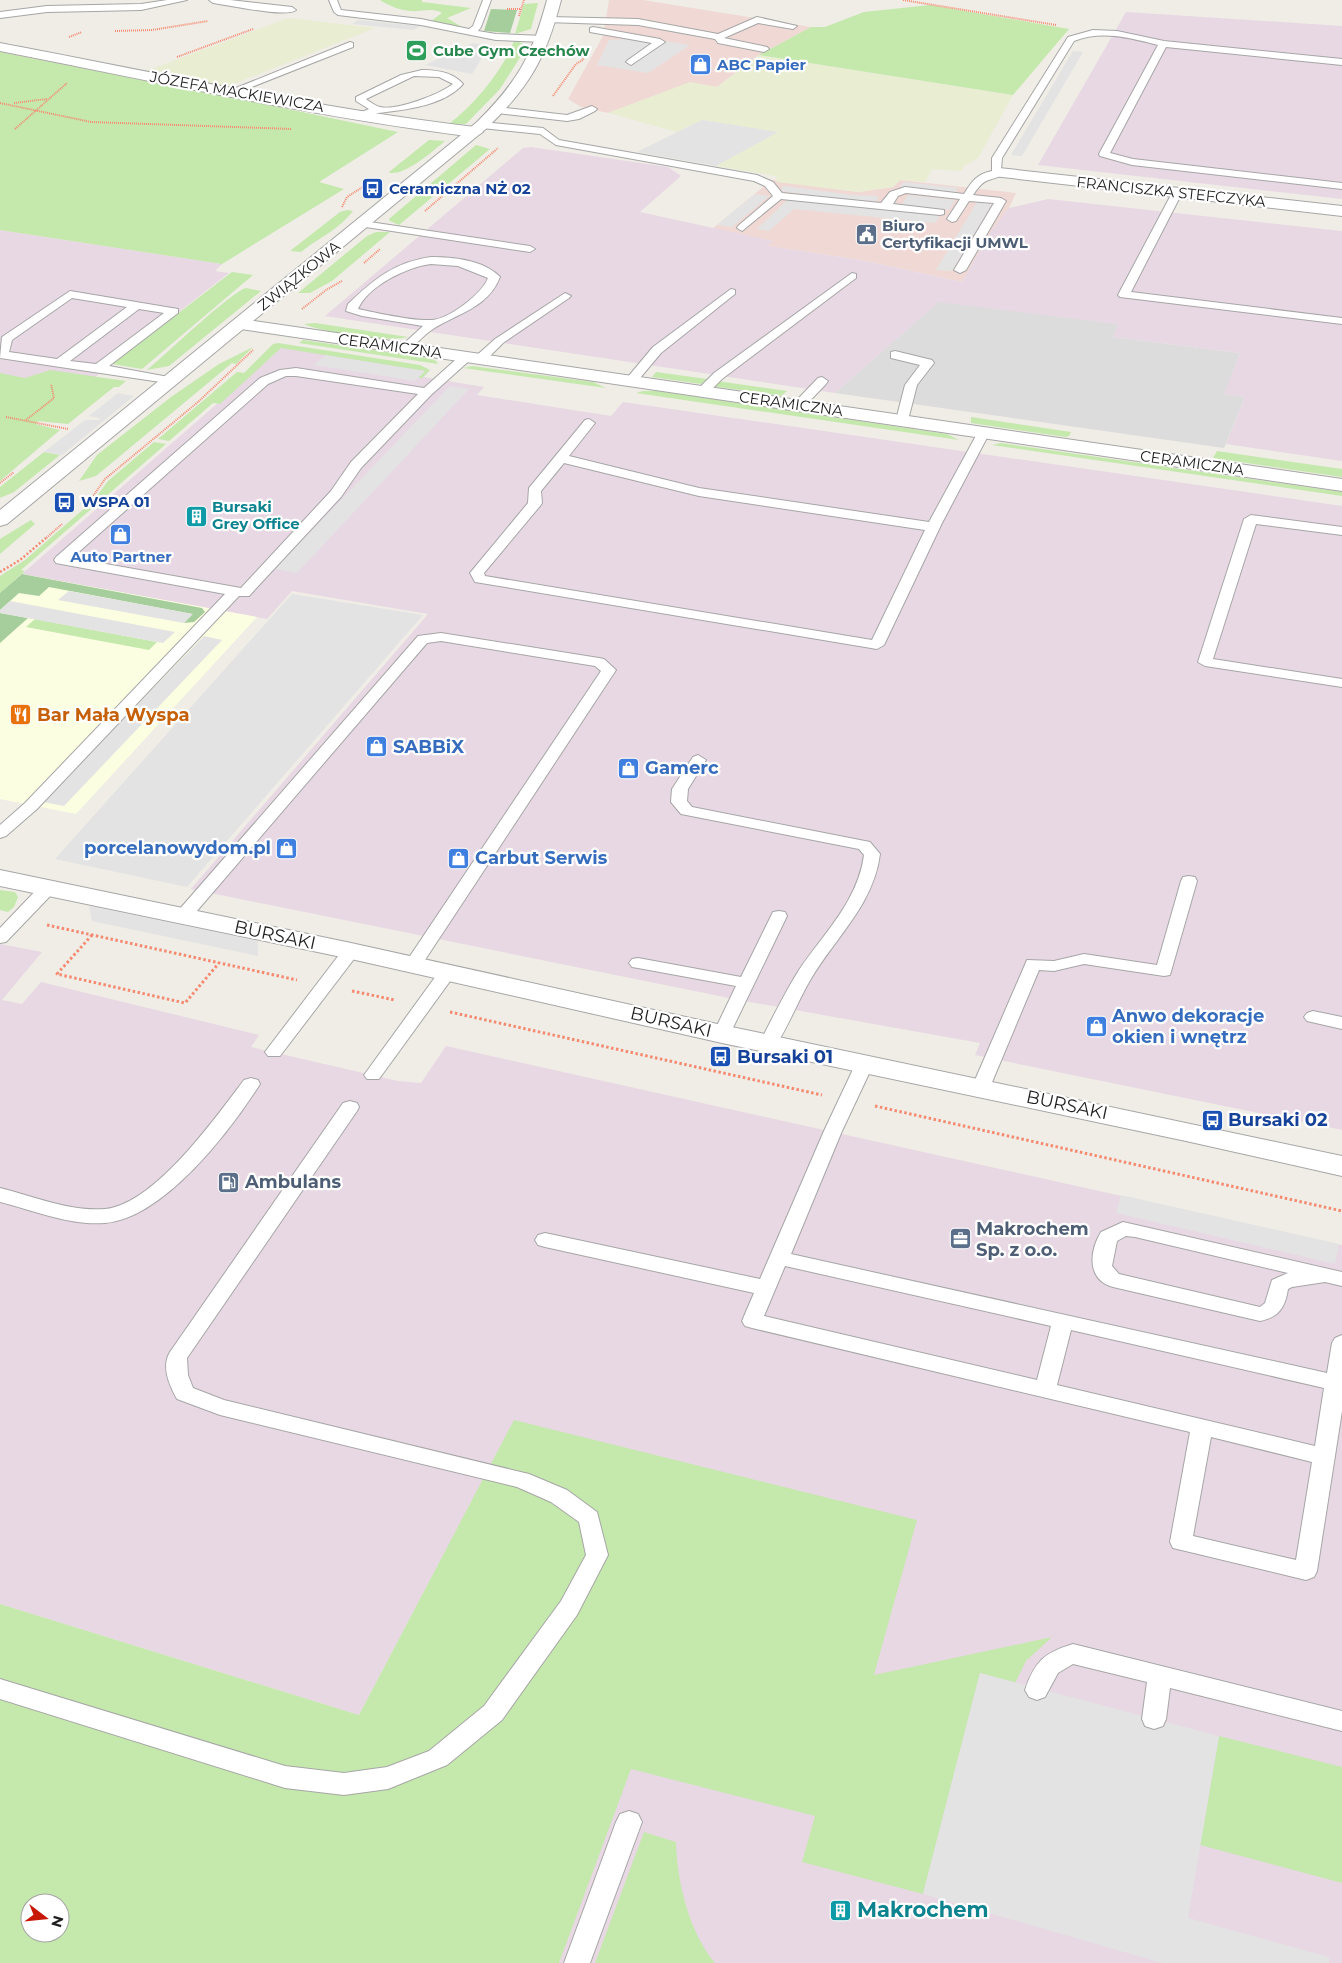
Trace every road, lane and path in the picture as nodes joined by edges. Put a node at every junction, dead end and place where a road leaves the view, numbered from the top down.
1 (183, 0) edge
2 (213, 0) edge
3 (299, 0) edge
4 (333, 0) edge
5 (487, 0) edge
6 (554, 0) edge
7 (903, 0) edge
8 (128, 4) edge
9 (52, 5) edge
10 (0, 15) edge
11 (793, 26) dead end
12 (254, 29) dead end
13 (547, 29) junction
14 (585, 29) junction
15 (469, 33) junction
16 (1085, 34) junction
17 (719, 37) junction
18 (1163, 44) junction
19 (350, 45) dead end
20 (0, 47) edge
21 (764, 49) dead end
22 (171, 59) dead end
23 (631, 62) dead end
24 (1342, 62) edge
25 (101, 67) junction
26 (231, 92) junction
27 (52, 96) junction
28 (0, 103) edge
29 (592, 109) dead end
30 (40, 110) junction
31 (497, 110) junction
32 (369, 112) junction
33 (533, 114) junction
34 (478, 128) junction
35 (518, 128) junction
36 (15, 129) dead end
37 (294, 129) dead end
38 (999, 173) junction
39 (1342, 186) edge
40 (1177, 193) junction
41 (779, 196) junction
42 (966, 197) junction
43 (885, 205) junction
44 (1342, 211) edge
45 (940, 212) dead end
46 (952, 219) dead end
47 (362, 224) junction
48 (742, 228) dead end
49 (402, 230) junction
50 (530, 250) dead end
51 (361, 266) dead end
52 (960, 270) dead end
53 (852, 276) dead end
54 (347, 277) dead end
55 (731, 292) dead end
56 (565, 296) dead end
57 (137, 305) junction
58 (1342, 321) edge
59 (240, 324) junction
60 (433, 324) junction
61 (277, 329) junction
62 (405, 348) junction
63 (2, 353) edge
64 (894, 355) dead end
65 (472, 358) junction
66 (46, 360) junction
67 (60, 362) junction
68 (98, 368) junction
69 (170, 381) junction
70 (630, 381) junction
71 (822, 381) dead end
72 (703, 391) junction
73 (426, 392) junction
74 (799, 405) junction
75 (6, 417) dead end
76 (26, 420) junction
77 (902, 420) junction
78 (589, 423) dead end
79 (68, 429) dead end
80 (984, 432) junction
81 (561, 458) junction
82 (1342, 485) edge
83 (84, 505) dead end
84 (3, 514) edge
85 (63, 523) dead end
86 (933, 527) junction
87 (1342, 531) edge
88 (0, 572) edge
89 (235, 592) junction
90 (1342, 683) edge
91 (698, 760) dead end
92 (0, 833) edge
93 (0, 878) edge
94 (1189, 881) dead end
95 (48, 888) junction
96 (184, 916) junction
97 (779, 916) dead end
98 (18, 918) junction
99 (92, 934) junction
100 (0, 938) edge
101 (351, 951) junction
102 (638, 962) dead end
103 (218, 963) junction
104 (413, 965) junction
105 (447, 972) junction
106 (747, 983) junction
107 (325, 986) junction
108 (421, 1006) junction
109 (1313, 1017) dead end
110 (1342, 1023) edge
111 (722, 1034) junction
112 (768, 1044) junction
113 (274, 1052) dead end
114 (865, 1063) junction
115 (373, 1075) dead end
116 (251, 1084) dead end
117 (981, 1087) junction
118 (847, 1100) junction
119 (350, 1107) dead end
120 (1342, 1166) edge
121 (0, 1196) edge
122 (1342, 1210) edge
123 (545, 1240) dead end
124 (779, 1258) junction
125 (1334, 1277) edge
126 (766, 1288) junction
127 (1063, 1321) junction
128 (1342, 1343) edge
129 (1336, 1383) junction
130 (1045, 1390) junction
131 (1202, 1427) junction
132 (1324, 1456) junction
133 (1160, 1675) junction
134 (0, 1689) edge
135 (1037, 1690) dead end
136 (1154, 1719) dead end
137 (1342, 1721) edge
138 (629, 1822) dead end
139 (577, 1963) edge

1 - 8 lane
2 - 3 lane
4 - 15 lane
5 - 15 lane
6 - 13 street, ZWIĄZKOWA
7 - 16 path
8 - 9 lane
9 - 10 lane
11 - 17 lane
12 - 22 path
13 - 14 lane
13 - 15 lane
13 - 17 lane
13 - 31 street, ZWIĄZKOWA
14 - 23 lane
14 - 33 path
16 - 18 lane
16 - 38 lane
17 - 21 lane
18 - 24 lane
18 - 39 lane
19 - 26 lane
20 - 25 street, JÓZEFA MACKIEWICZA
25 - 26 street, JÓZEFA MACKIEWICZA
25 - 27 path
26 - 32 street, JÓZEFA MACKIEWICZA
27 - 28 path
27 - 30 path
28 - 30 path
29 - 33 lane
30 - 36 path
30 - 37 path
31 - 33 lane
31 - 34 street, ZWIĄZKOWA
32 - 32 lane
32 - 34 street, JÓZEFA MACKIEWICZA
34 - 35 lane
34 - 47 street, ZWIĄZKOWA
35 - 41 lane
35 - 49 path
38 - 40 street, FRANCISZKA STEFCZYKA
38 - 42 lane
40 - 44 street, FRANCISZKA STEFCZYKA
40 - 58 lane
41 - 43 lane
41 - 48 lane
42 - 43 lane
42 - 46 lane
42 - 52 lane
43 - 45 lane
47 - 49 lane
47 - 59 street, ZWIĄZKOWA
49 - 50 lane
49 - 51 path
53 - 72 lane
54 - 61 path
55 - 70 lane
56 - 65 lane
57 - 63 lane
57 - 67 lane
57 - 68 lane
59 - 61 street, CERAMICZNA
59 - 69 street, ZWIĄZKOWA
60 - 60 lane
60 - 62 lane
61 - 62 street, CERAMICZNA
61 - 83 path
62 - 65 street, CERAMICZNA
63 - 66 lane
64 - 77 lane
65 - 70 street, CERAMICZNA
65 - 73 lane
66 - 67 lane
66 - 76 path
67 - 68 lane
68 - 69 lane
69 - 84 street, ZWIĄZKOWA
70 - 72 street, CERAMICZNA
71 - 74 lane
72 - 74 street, CERAMICZNA
73 - 89 lane
73 - 89 lane
74 - 77 street, CERAMICZNA
75 - 76 path
76 - 79 path
77 - 80 street, CERAMICZNA
78 - 81 lane
80 - 82 street, CERAMICZNA
80 - 86 lane
81 - 86 lane
81 - 86 lane
85 - 88 path
87 - 90 lane
89 - 92 lane
91 - 112 lane
93 - 95 street, BURSAKI
94 - 117 lane
95 - 96 street, BURSAKI
95 - 98 lane
96 - 101 street, BURSAKI
96 - 104 lane
97 - 106 lane
98 - 99 path
98 - 100 lane
99 - 103 path
99 - 103 path
101 - 104 street, BURSAKI
101 - 107 lane
102 - 106 lane
103 - 107 path
104 - 105 street, BURSAKI
105 - 108 lane
105 - 111 street, BURSAKI
106 - 111 lane
107 - 108 path
107 - 113 lane
108 - 115 lane
108 - 118 path
109 - 110 lane
111 - 112 street, BURSAKI
112 - 114 street, BURSAKI
114 - 117 street, BURSAKI
114 - 118 lane
116 - 121 lane
117 - 120 street, BURSAKI
118 - 122 path
118 - 124 lane
119 - 134 lane
123 - 126 lane
124 - 126 lane
124 - 127 lane
125 - 125 lane
126 - 130 lane
127 - 129 lane
127 - 130 lane
128 - 129 lane
129 - 132 lane
130 - 131 lane
131 - 132 lane
131 - 132 lane
133 - 135 lane
133 - 136 lane
133 - 137 lane
138 - 139 lane

